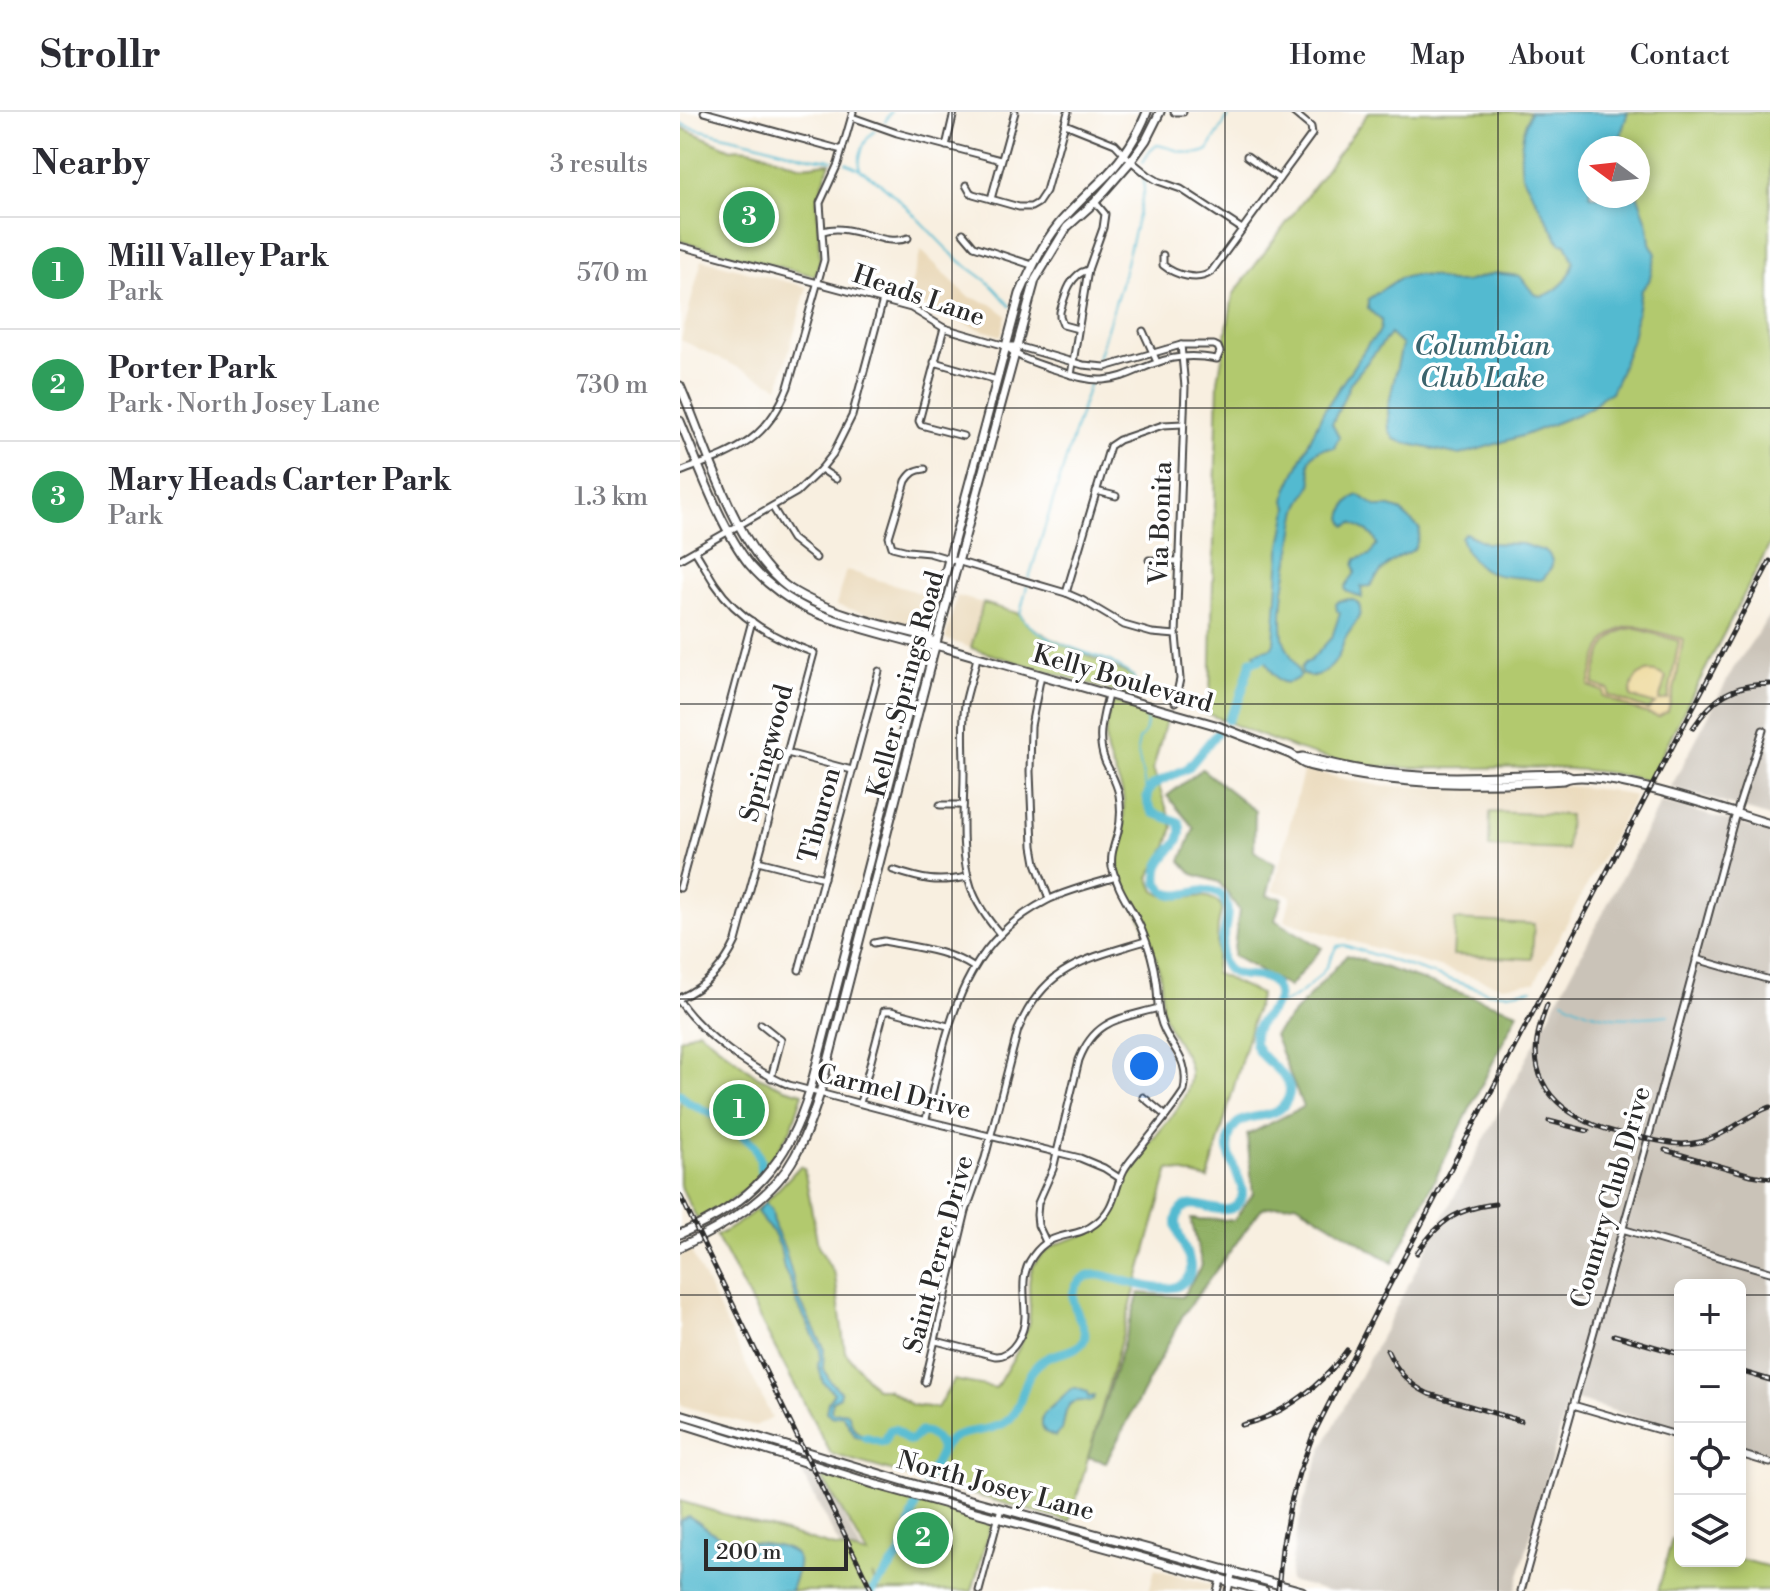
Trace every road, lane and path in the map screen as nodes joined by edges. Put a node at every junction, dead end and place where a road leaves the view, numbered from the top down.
1 (704, 112) edge
2 (954, 112) edge
3 (1015, 112) edge
4 (1068, 112) edge
5 (1147, 112) edge
6 (1160, 112) edge
7 (1174, 112) edge
8 (1183, 112) edge
9 (1293, 112) edge
10 (852, 114) edge
11 (1065, 124) junction
12 (946, 146) junction
13 (842, 150) junction
14 (1124, 153) junction
15 (1247, 156) dead end
16 (1001, 160) junction
17 (1131, 161) junction
18 (1279, 179) junction
19 (966, 185) dead end
20 (991, 199) junction
21 (1095, 202) junction
22 (1242, 229) junction
23 (823, 231) junction
24 (963, 233) dead end
25 (908, 238) dead end
26 (680, 246) edge
27 (1163, 255) dead end
28 (1032, 265) junction
29 (1088, 270) junction
30 (817, 283) junction
31 (883, 300) junction
32 (944, 328) junction
33 (1078, 329) junction
34 (1143, 331) dead end
35 (1181, 345) junction
36 (1006, 346) junction
37 (1016, 350) junction
38 (1152, 352) junction
39 (1183, 356) junction
40 (934, 362) junction
41 (1157, 362) junction
42 (1074, 363) junction
43 (1071, 375) junction
44 (997, 380) junction
45 (680, 386) edge
46 (682, 397) edge
47 (680, 421) edge
48 (1183, 424) junction
49 (963, 436) dead end
50 (977, 454) junction
51 (986, 457) junction
52 (710, 461) junction
53 (699, 465) junction
54 (821, 469) junction
55 (925, 469) dead end
56 (680, 472) edge
57 (836, 479) dead end
58 (1096, 491) junction
59 (1116, 496) dead end
60 (773, 508) junction
61 (739, 525) junction
62 (728, 530) junction
63 (695, 551) junction
64 (816, 558) dead end
65 (680, 559) edge
66 (954, 560) junction
67 (1149, 560) dead end
68 (1179, 561) junction
69 (1066, 593) junction
70 (752, 621) junction
71 (857, 621) junction
72 (1176, 635) junction
73 (929, 637) junction
74 (931, 646) junction
75 (977, 657) junction
76 (879, 671) dead end
77 (1041, 675) junction
78 (1108, 695) junction
79 (1175, 702) dead end
80 (1763, 730) dead end
81 (787, 753) junction
82 (852, 770) junction
83 (940, 805) dead end
84 (963, 805) junction
85 (1736, 814) junction
86 (1770, 824) edge
87 (758, 861) junction
88 (893, 870) dead end
89 (968, 877) junction
90 (1116, 877) junction
91 (824, 878) junction
92 (680, 888) edge
93 (1049, 899) junction
94 (1000, 934) junction
95 (1145, 941) junction
96 (874, 943) dead end
97 (1696, 959) junction
98 (973, 967) junction
99 (799, 970) dead end
100 (1770, 980) edge
101 (680, 1000) edge
102 (1158, 1008) junction
103 (761, 1024) dead end
104 (948, 1026) junction
105 (771, 1078) junction
106 (810, 1090) junction
107 (820, 1093) junction
108 (1143, 1097) dead end
109 (860, 1103) junction
110 (1166, 1116) junction
111 (926, 1119) junction
112 (991, 1136) junction
113 (784, 1151) junction
114 (1056, 1152) junction
115 (795, 1158) junction
116 (1121, 1179) junction
117 (1622, 1229) junction
118 (680, 1234) edge
119 (1046, 1242) junction
120 (680, 1247) edge
121 (1770, 1272) edge
122 (936, 1341) junction
123 (925, 1382) dead end
124 (1573, 1405) junction
125 (680, 1414) edge
126 (680, 1423) edge
127 (1674, 1434) edge
128 (739, 1442) junction
129 (779, 1444) junction
130 (1746, 1456) edge
131 (1770, 1463) edge
132 (1001, 1508) junction
133 (998, 1518) junction
134 (1223, 1569) junction
135 (1233, 1571) junction
136 (1221, 1578) junction
137 (1231, 1581) junction
138 (979, 1591) edge
139 (1217, 1591) edge
140 (1228, 1591) edge
141 (1264, 1591) edge
142 (1302, 1591) edge
143 (1521, 1591) edge

1 - 13 street
2 - 12 street
3 - 16 street
4 - 11 street
5 - 14 main road, Keller Springs Road
6 - 17 main road, Keller Springs Road
7 - 8 street
9 - 18 street
10 - 12 street
10 - 13 street
11 - 14 street
11 - 20 street
12 - 16 street
13 - 23 street
14 - 17 street
14 - 28 main road, Keller Springs Road
15 - 18 street
16 - 20 street
17 - 21 main road, Keller Springs Road
17 - 22 street
18 - 22 street
19 - 20 street
21 - 29 street
21 - 37 main road, Keller Springs Road
22 - 27 street
23 - 25 street
23 - 30 street
24 - 28 street
26 - 30 street, Heads Lane
28 - 36 main road, Keller Springs Road
29 - 33 street
29 - 33 street
30 - 31 street, Heads Lane
30 - 52 street
31 - 32 street, Heads Lane
31 - 54 street
32 - 36 street, Heads Lane
32 - 40 street
33 - 42 street
34 - 38 street
35 - 38 street
35 - 39 street, Via Bonita
35 - 39 street
36 - 37 street
36 - 44 main road, Keller Springs Road
37 - 42 street
37 - 43 street
37 - 51 main road, Keller Springs Road
38 - 41 street
38 - 42 street
39 - 41 street
39 - 48 street, Via Bonita
40 - 44 street
40 - 49 street
41 - 43 street
42 - 43 street
44 - 50 main road, Keller Springs Road
45 - 46 main road, Kelly Boulevard
46 - 52 main road, Kelly Boulevard
47 - 53 main road, Kelly Boulevard
48 - 58 street
48 - 68 street, Via Bonita
50 - 51 main road
50 - 66 main road, Keller Springs Road
51 - 66 main road, Keller Springs Road
52 - 53 street
52 - 61 main road, Kelly Boulevard
53 - 56 street
53 - 62 main road, Kelly Boulevard
54 - 57 street
54 - 60 street
55 - 66 street
58 - 59 street
58 - 69 street
60 - 61 street
60 - 64 street
61 - 62 street
61 - 71 main road, Kelly Boulevard
62 - 63 street
62 - 71 main road, Kelly Boulevard
63 - 65 street
63 - 70 street, Springwood
66 - 69 street
66 - 73 main road, Keller Springs Road
66 - 74 main road, Keller Springs Road
67 - 68 street
68 - 72 street, Via Bonita
69 - 72 street
70 - 81 street, Springwood
70 - 92 street
71 - 73 main road, Kelly Boulevard
71 - 74 main road, Kelly Boulevard
72 - 79 street, Via Bonita
73 - 74 main road
74 - 75 main road, Kelly Boulevard
74 - 106 main road, Keller Springs Road
74 - 107 main road, Keller Springs Road
75 - 77 main road, Kelly Boulevard
75 - 84 street
76 - 82 street, Tiburon
77 - 78 main road, Kelly Boulevard
77 - 93 street
78 - 85 main road, Kelly Boulevard
78 - 90 street
80 - 85 street, Country Club Drive
81 - 82 street
81 - 87 street, Springwood
82 - 91 street, Tiburon
83 - 84 street
84 - 89 street
85 - 86 main road, Kelly Boulevard
85 - 97 street, Country Club Drive
87 - 91 street
87 - 101 street, Springwood
88 - 89 street
89 - 94 street
90 - 93 street
90 - 95 street
91 - 99 street, Tiburon
93 - 94 street
94 - 98 street
95 - 102 street
95 - 112 street, Saint Perre Drive
96 - 98 street
97 - 100 street
97 - 117 street, Country Club Drive
98 - 104 street
101 - 105 street, Carmel Drive
102 - 110 street
102 - 114 street
103 - 105 street
104 - 109 street
104 - 111 street
105 - 106 street, Carmel Drive
106 - 107 street, Carmel Drive
106 - 113 main road, Keller Springs Road
107 - 109 street, Carmel Drive
107 - 115 main road, Keller Springs Road
108 - 110 street
109 - 111 street, Carmel Drive
110 - 116 street
111 - 112 street, Carmel Drive
112 - 114 street, Carmel Drive
112 - 122 street, Saint Perre Drive
113 - 115 main road
113 - 118 main road, Keller Springs Road
114 - 116 street, Carmel Drive
114 - 119 street
115 - 120 main road, Keller Springs Road
116 - 119 street
117 - 121 street
117 - 124 street, Country Club Drive
119 - 122 street
122 - 123 street, Saint Perre Drive
124 - 127 street
124 - 143 street, Country Club Drive
125 - 129 main road, North Josey Lane
126 - 128 main road, North Josey Lane
128 - 129 main road
128 - 133 main road, North Josey Lane
129 - 132 main road, North Josey Lane
130 - 131 street
132 - 133 street
132 - 134 main road, North Josey Lane
133 - 136 main road, North Josey Lane
133 - 138 street
134 - 135 main road, North Josey Lane
134 - 136 street
135 - 137 street
135 - 142 main road, North Josey Lane
136 - 137 main road, North Josey Lane
136 - 139 street
137 - 140 street
137 - 141 main road, North Josey Lane

